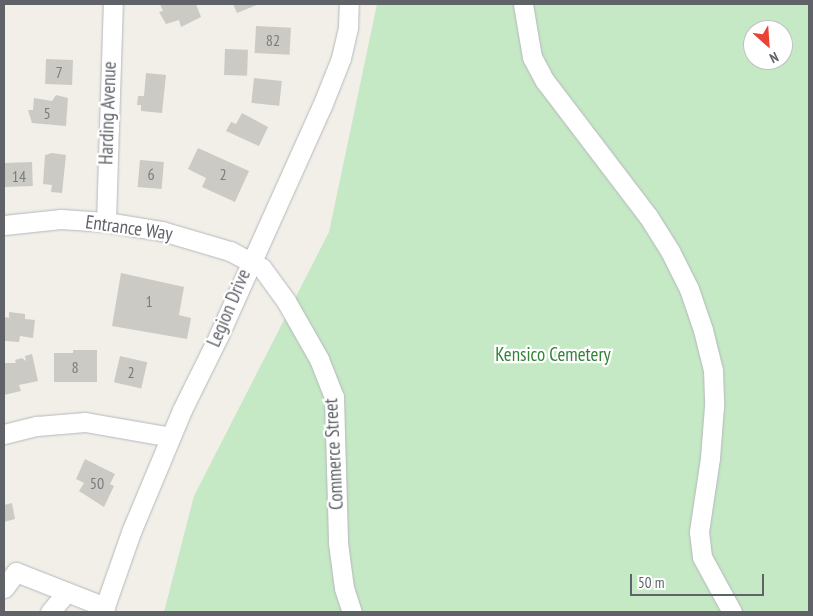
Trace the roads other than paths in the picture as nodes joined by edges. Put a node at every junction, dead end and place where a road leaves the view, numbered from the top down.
1 (113, 4) edge
2 (349, 4) edge
3 (523, 4) edge
4 (106, 222) junction
5 (4, 225) edge
6 (250, 260) junction
7 (4, 434) edge
8 (170, 436) junction
9 (4, 588) edge
10 (67, 592) junction
11 (104, 610) edge
12 (50, 612) edge
13 (352, 612) edge
14 (732, 612) edge

1 - 4 street, Harding Avenue
2 - 6 street, Legion Drive
3 - 14 street
4 - 5 street, Entrance Way
4 - 6 street, Entrance Way
6 - 8 street, Legion Drive
6 - 13 street, Commerce Street
7 - 8 street
8 - 11 street, Legion Drive
9 - 10 street
10 - 11 street
10 - 12 street

